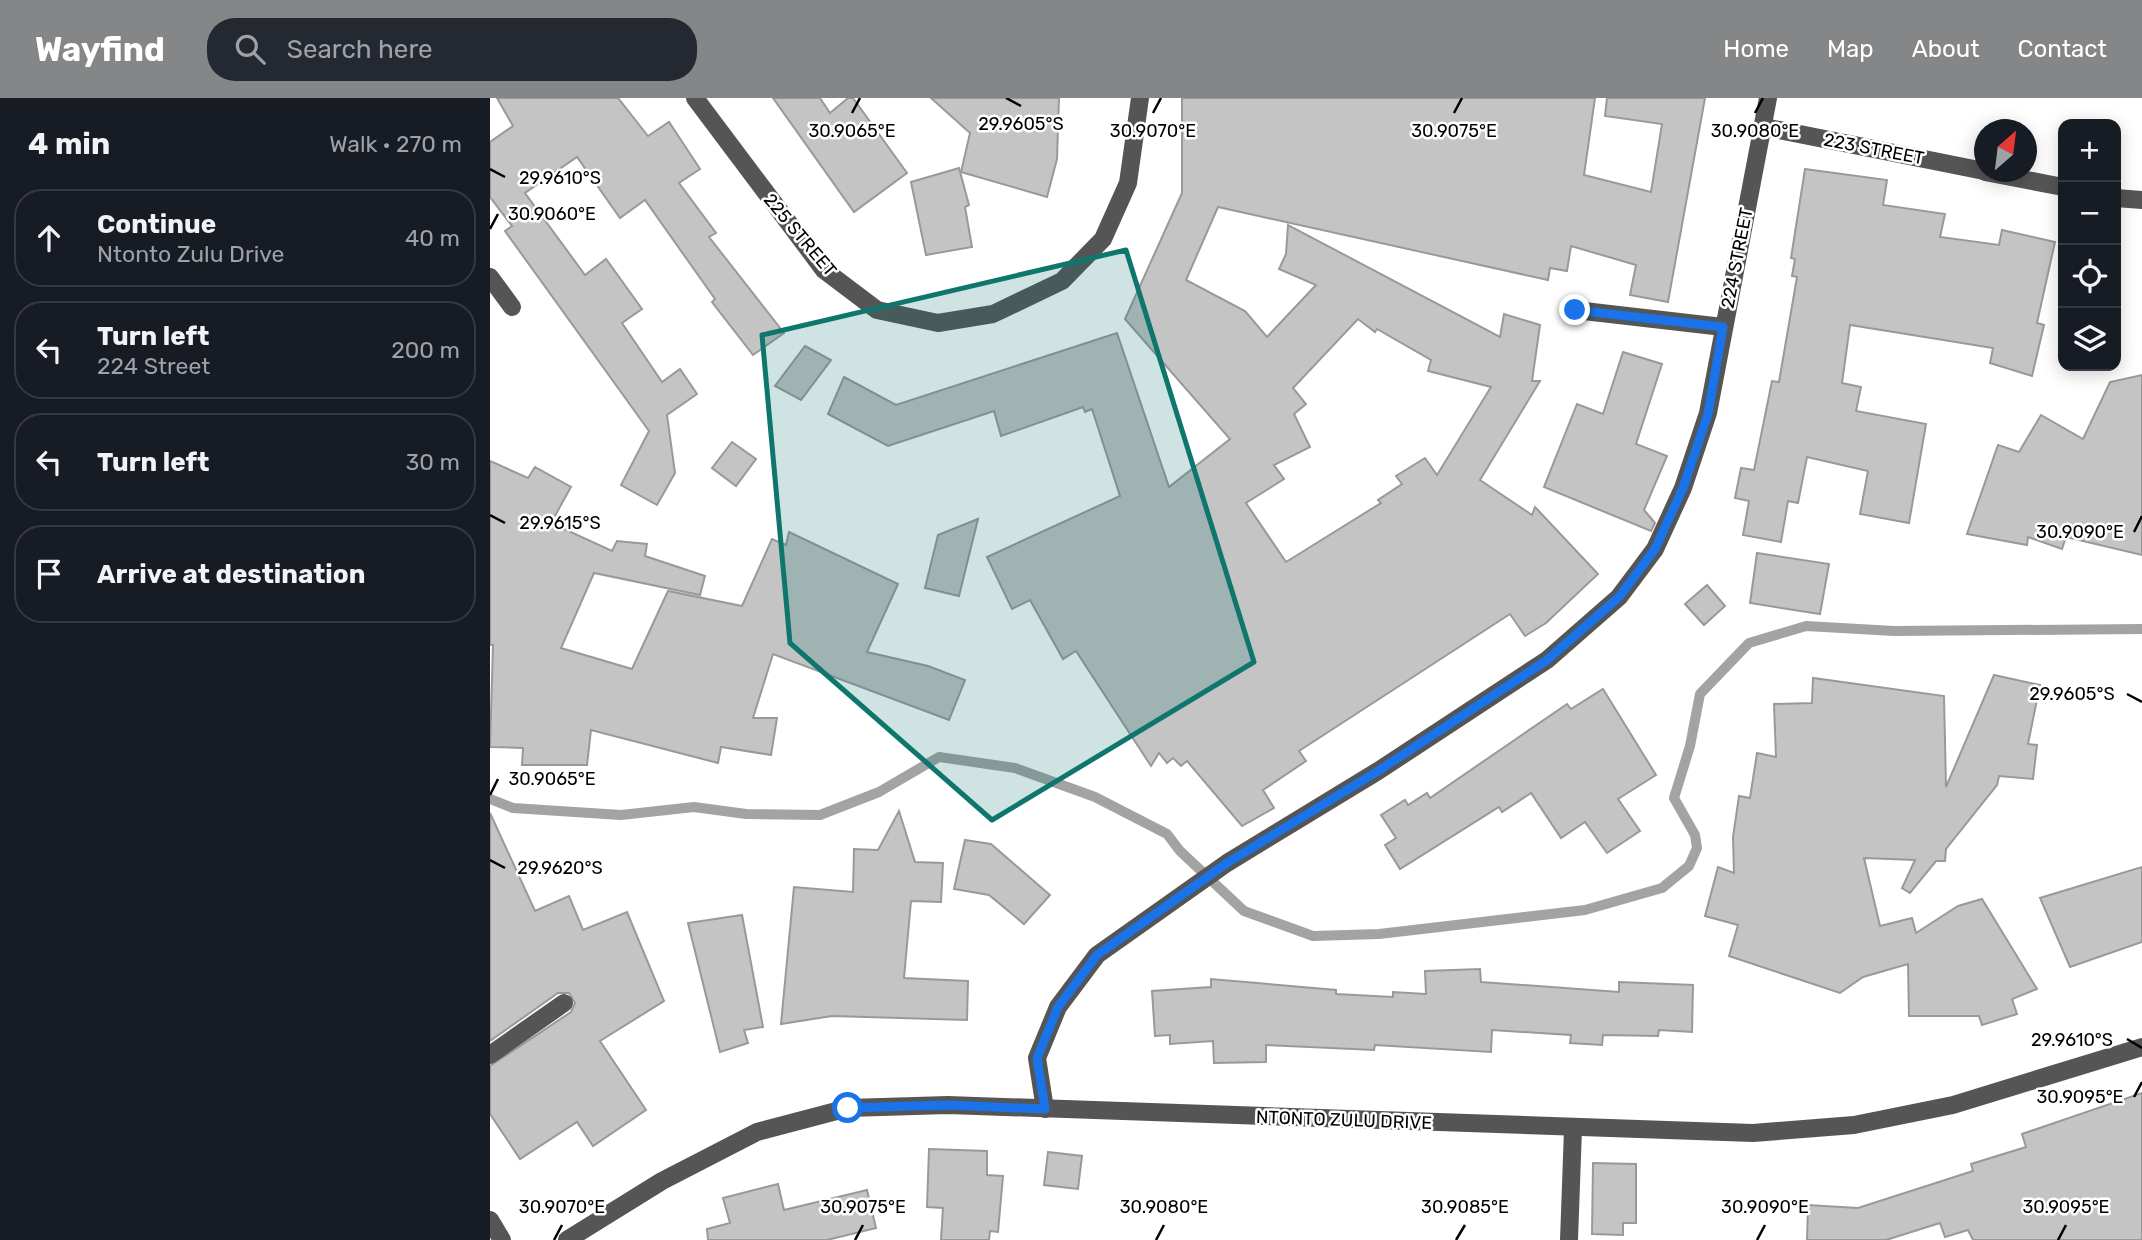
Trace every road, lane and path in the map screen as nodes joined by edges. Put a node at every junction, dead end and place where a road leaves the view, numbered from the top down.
1 (695, 98) edge
2 (1140, 98) edge
3 (1768, 98) edge
4 (1764, 127) junction
5 (1974, 170) edge
6 (2037, 182) edge
7 (2058, 186) edge
8 (2121, 198) edge
9 (2142, 200) edge
10 (490, 277) edge
11 (512, 307) dead end
12 (1575, 310) dead end
13 (1723, 327) junction
14 (564, 1003) dead end
15 (2142, 1047) edge
16 (490, 1055) edge
17 (1045, 1109) junction
18 (1573, 1129) junction
19 (490, 1220) edge
20 (502, 1240) edge
21 (568, 1240) edge
22 (1569, 1240) edge

1 - 2 street, 225 STREET
3 - 4 street, 224 STREET
4 - 5 street, 223 STREET
4 - 13 street, 224 STREET
6 - 7 street, 223 STREET
8 - 9 street
10 - 11 street
12 - 13 street
13 - 17 street, 224 STREET
14 - 16 street
15 - 18 street, NTONTO ZULU DRIVE
17 - 18 street, NTONTO ZULU DRIVE
17 - 21 street, NTONTO ZULU DRIVE
18 - 22 street
19 - 20 street

